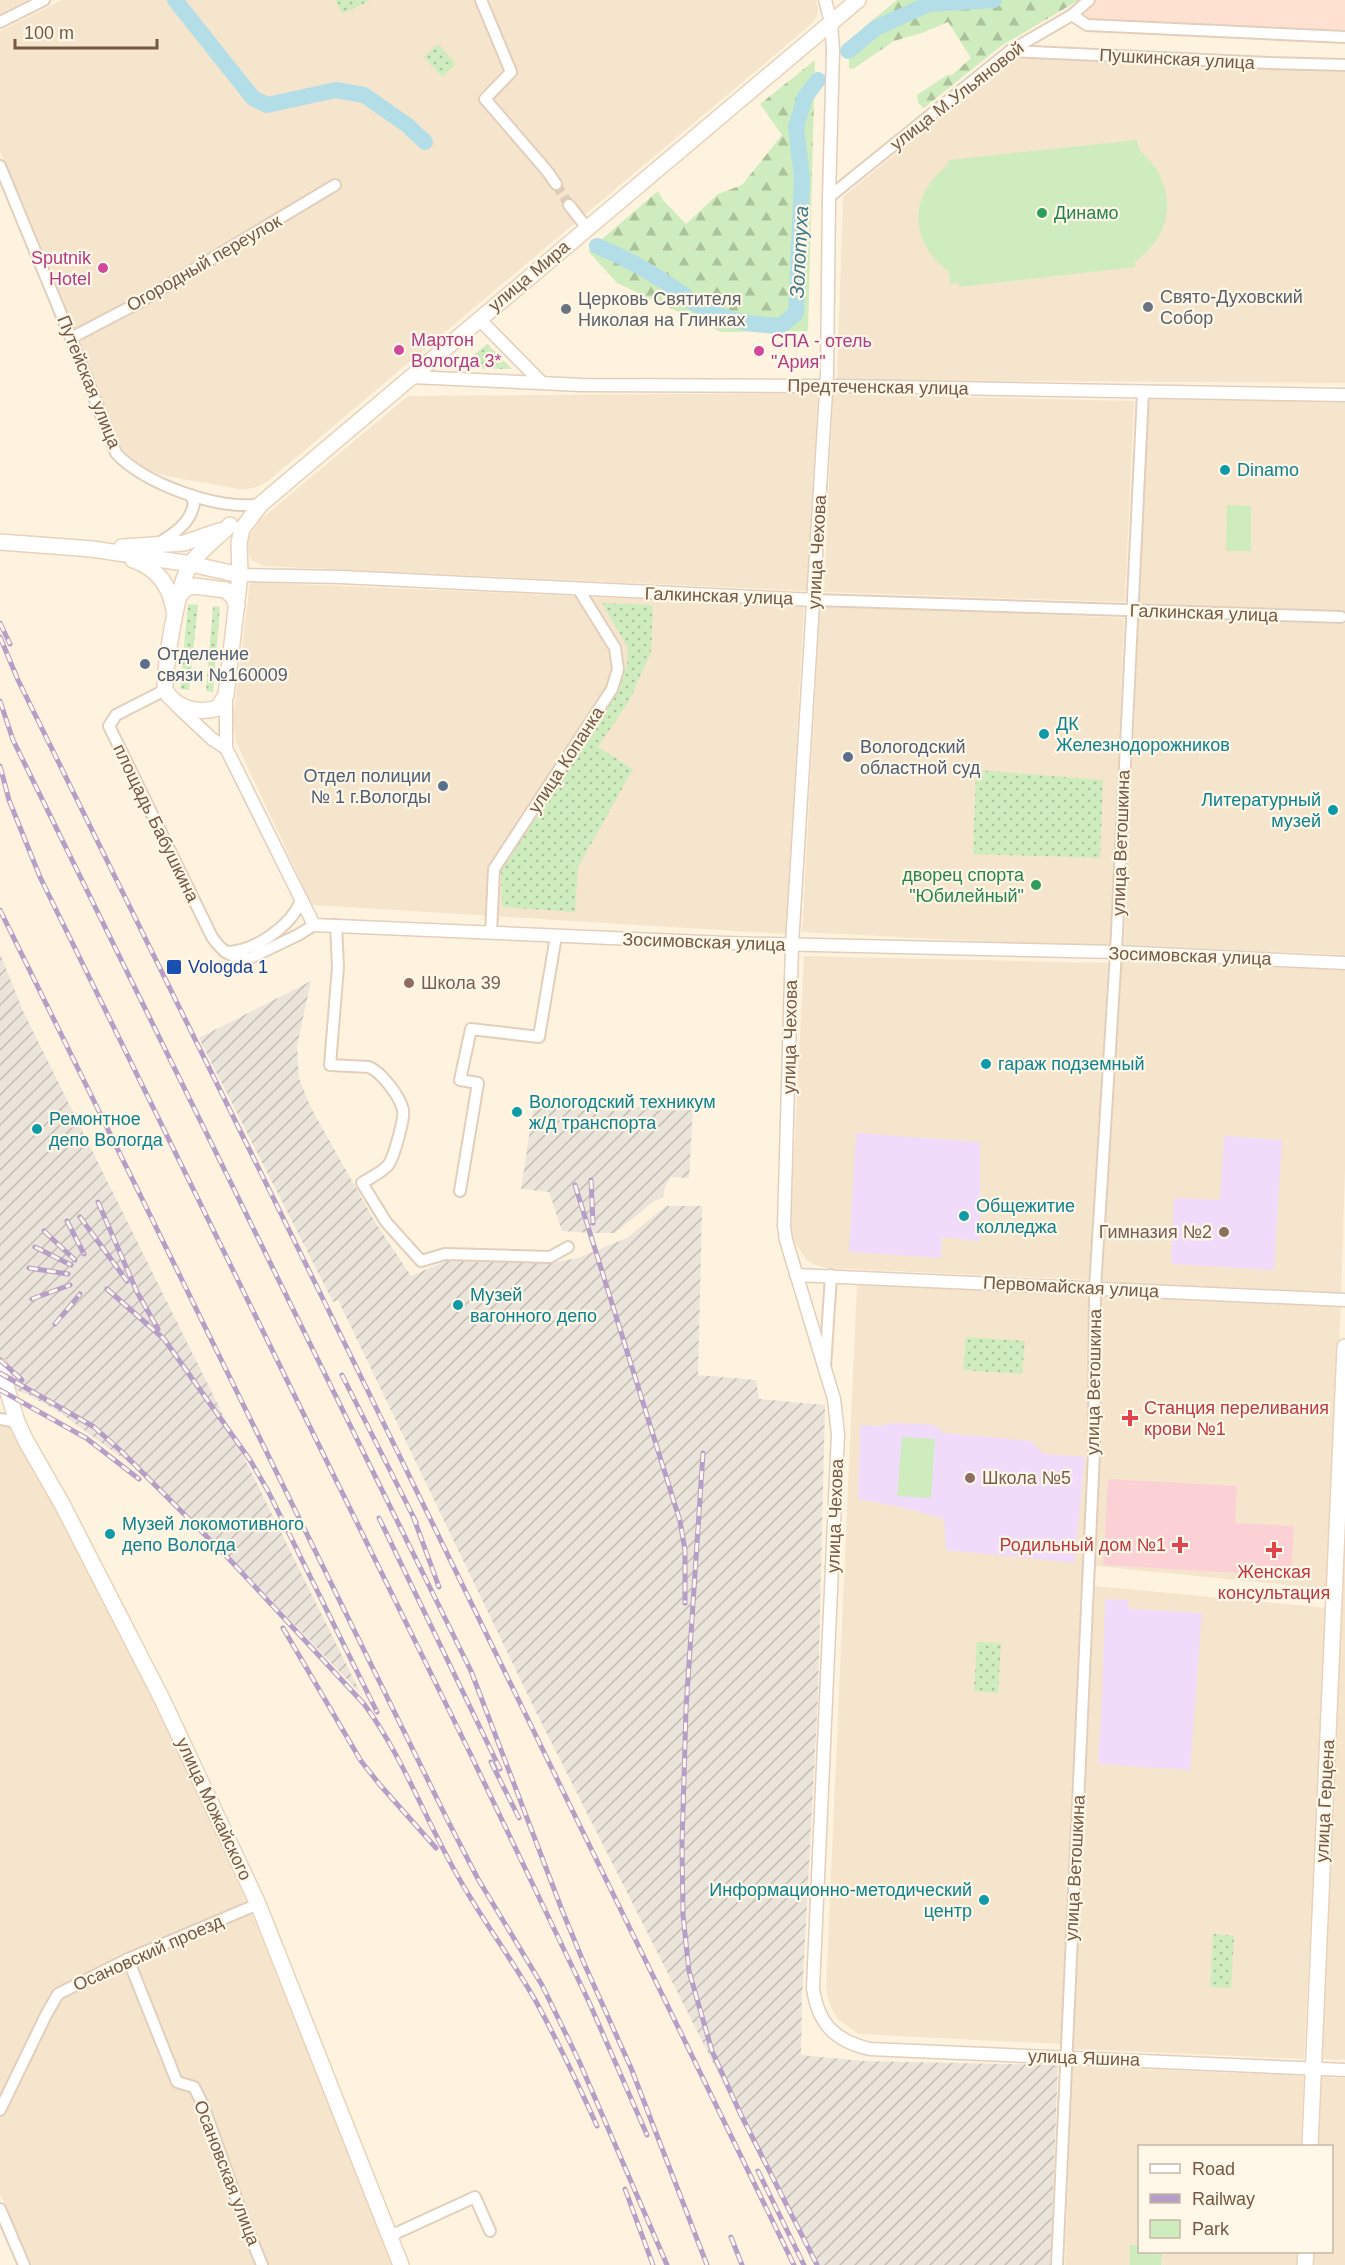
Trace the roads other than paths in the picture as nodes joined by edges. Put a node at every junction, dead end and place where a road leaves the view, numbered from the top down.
1 (44, 0) edge
2 (481, 0) edge
3 (825, 0) edge
4 (858, 0) edge
5 (1089, 0) edge
6 (1072, 15) junction
7 (0, 22) edge
8 (831, 22) junction
9 (1345, 36) edge
10 (1010, 51) junction
11 (1345, 65) edge
12 (0, 166) edge
13 (556, 184) tunnel mouth
14 (335, 185) dead end
15 (829, 197) junction
16 (569, 205) tunnel mouth
17 (587, 228) junction
18 (479, 319) junction
19 (71, 338) junction
20 (411, 377) junction
21 (541, 382) junction
22 (826, 386) junction
23 (1143, 392) junction
24 (1345, 395) edge
25 (191, 495) junction
26 (261, 504) junction
27 (249, 518) junction
28 (230, 525) junction
29 (0, 542) edge
30 (154, 546) junction
31 (92, 549) junction
32 (191, 564) junction
33 (240, 575) junction
34 (579, 590) junction
35 (178, 597) junction
36 (815, 600) junction
37 (237, 606) junction
38 (1131, 610) junction
39 (175, 618) junction
40 (1341, 618) dead end
41 (165, 686) junction
42 (226, 695) junction
43 (175, 704) junction
44 (226, 748) junction
45 (301, 901) junction
46 (314, 925) junction
47 (336, 926) junction
48 (491, 933) junction
49 (556, 936) junction
50 (792, 945) junction
51 (225, 952) junction
52 (1116, 952) junction
53 (1345, 963) edge
54 (460, 1191) dead end
55 (568, 1247) dead end
56 (796, 1275) junction
57 (831, 1275) junction
58 (1095, 1288) junction
59 (1345, 1300) edge
60 (1345, 1347) edge
61 (0, 1366) edge
62 (825, 1367) junction
63 (0, 1419) edge
64 (17, 1422) junction
65 (258, 1904) junction
66 (128, 1959) junction
67 (829, 2028) joint
68 (1066, 2058) junction
69 (1313, 2068) junction
70 (1345, 2070) edge
71 (0, 2110) edge
72 (1310, 2145) edge
73 (0, 2209) edge
74 (490, 2231) dead end
75 (390, 2236) junction
76 (24, 2265) edge
77 (262, 2265) edge
78 (401, 2265) edge
79 (1057, 2265) edge

1 - 7 street
2 - 13 street
3 - 8 street, улица Чехова
4 - 8 main road, улица Мира
5 - 6 street, улица М.Ульяновой
6 - 9 street, Пушкинская улица
6 - 10 street, улица М.Ульяновой
8 - 15 street, улица Чехова
8 - 17 main road, улица Мира
10 - 11 street, Пушкинская улица
10 - 15 street, улица М.Ульяновой
12 - 19 street, Путейская улица
14 - 19 street, Огородный переулок
15 - 22 street, улица Чехова
16 - 17 street
17 - 18 main road, улица Мира
18 - 20 main road, улица Мира
18 - 21 street
19 - 25 street, Путейская улица
20 - 21 street, Предтеченская улица
20 - 26 main road, улица Мира
21 - 22 street, Предтеченская улица
22 - 23 street, Предтеченская улица
22 - 36 street, улица Чехова
23 - 24 street, Предтеченская улица
23 - 38 street, улица Ветошкина
25 - 26 street, Путейская улица
25 - 30 street
26 - 27 main road, улица Мира
26 - 28 main road
27 - 32 main road
27 - 33 main road, улица Мира
28 - 30 main road
28 - 32 main road
29 - 31 main road
30 - 31 main road
31 - 32 main road
31 - 39 main road
32 - 33 main road
32 - 35 main road
33 - 34 street, Галкинская улица
33 - 37 main road
34 - 36 street, Галкинская улица
34 - 48 street, улица Копанка
35 - 37 main road
35 - 39 main road
36 - 38 street, Галкинская улица
36 - 50 street, улица Чехова
37 - 42 main road
38 - 40 street, Галкинская улица
38 - 52 street, улица Ветошкина
39 - 41 main road
41 - 43 main road
41 - 51 street, площадь Бабушкина
42 - 43 main road
42 - 44 street
43 - 44 street
44 - 45 street
45 - 46 street
45 - 51 street
46 - 47 street, Зосимовская улица
46 - 51 street
47 - 48 street, Зосимовская улица
47 - 55 street
48 - 49 street, Зосимовская улица
49 - 50 street, Зосимовская улица
49 - 54 street
50 - 52 street, Зосимовская улица
50 - 56 street, улица Чехова
52 - 53 street, Зосимовская улица
52 - 58 street, улица Ветошкина
56 - 57 street, Первомайская улица
56 - 62 street, улица Чехова
57 - 58 street, Первомайская улица
57 - 62 street
58 - 59 street, Первомайская улица
58 - 68 street, улица Ветошкина
60 - 69 main road, улица Герцена
61 - 64 main road, улица Можайского
62 - 67 street, улица Чехова
63 - 64 street
64 - 65 main road, улица Можайского
65 - 66 street, Осановский проезд
65 - 75 main road, улица Можайского
66 - 71 street, Осановский проезд
66 - 77 street, Осановская улица
67 - 68 street, улица Яшина
68 - 69 street, улица Яшина
68 - 79 street, улица Ветошкина
69 - 70 street, улица Яшина
69 - 72 main road, улица Герцена
73 - 76 street
74 - 75 street
75 - 78 main road, улица Можайского

